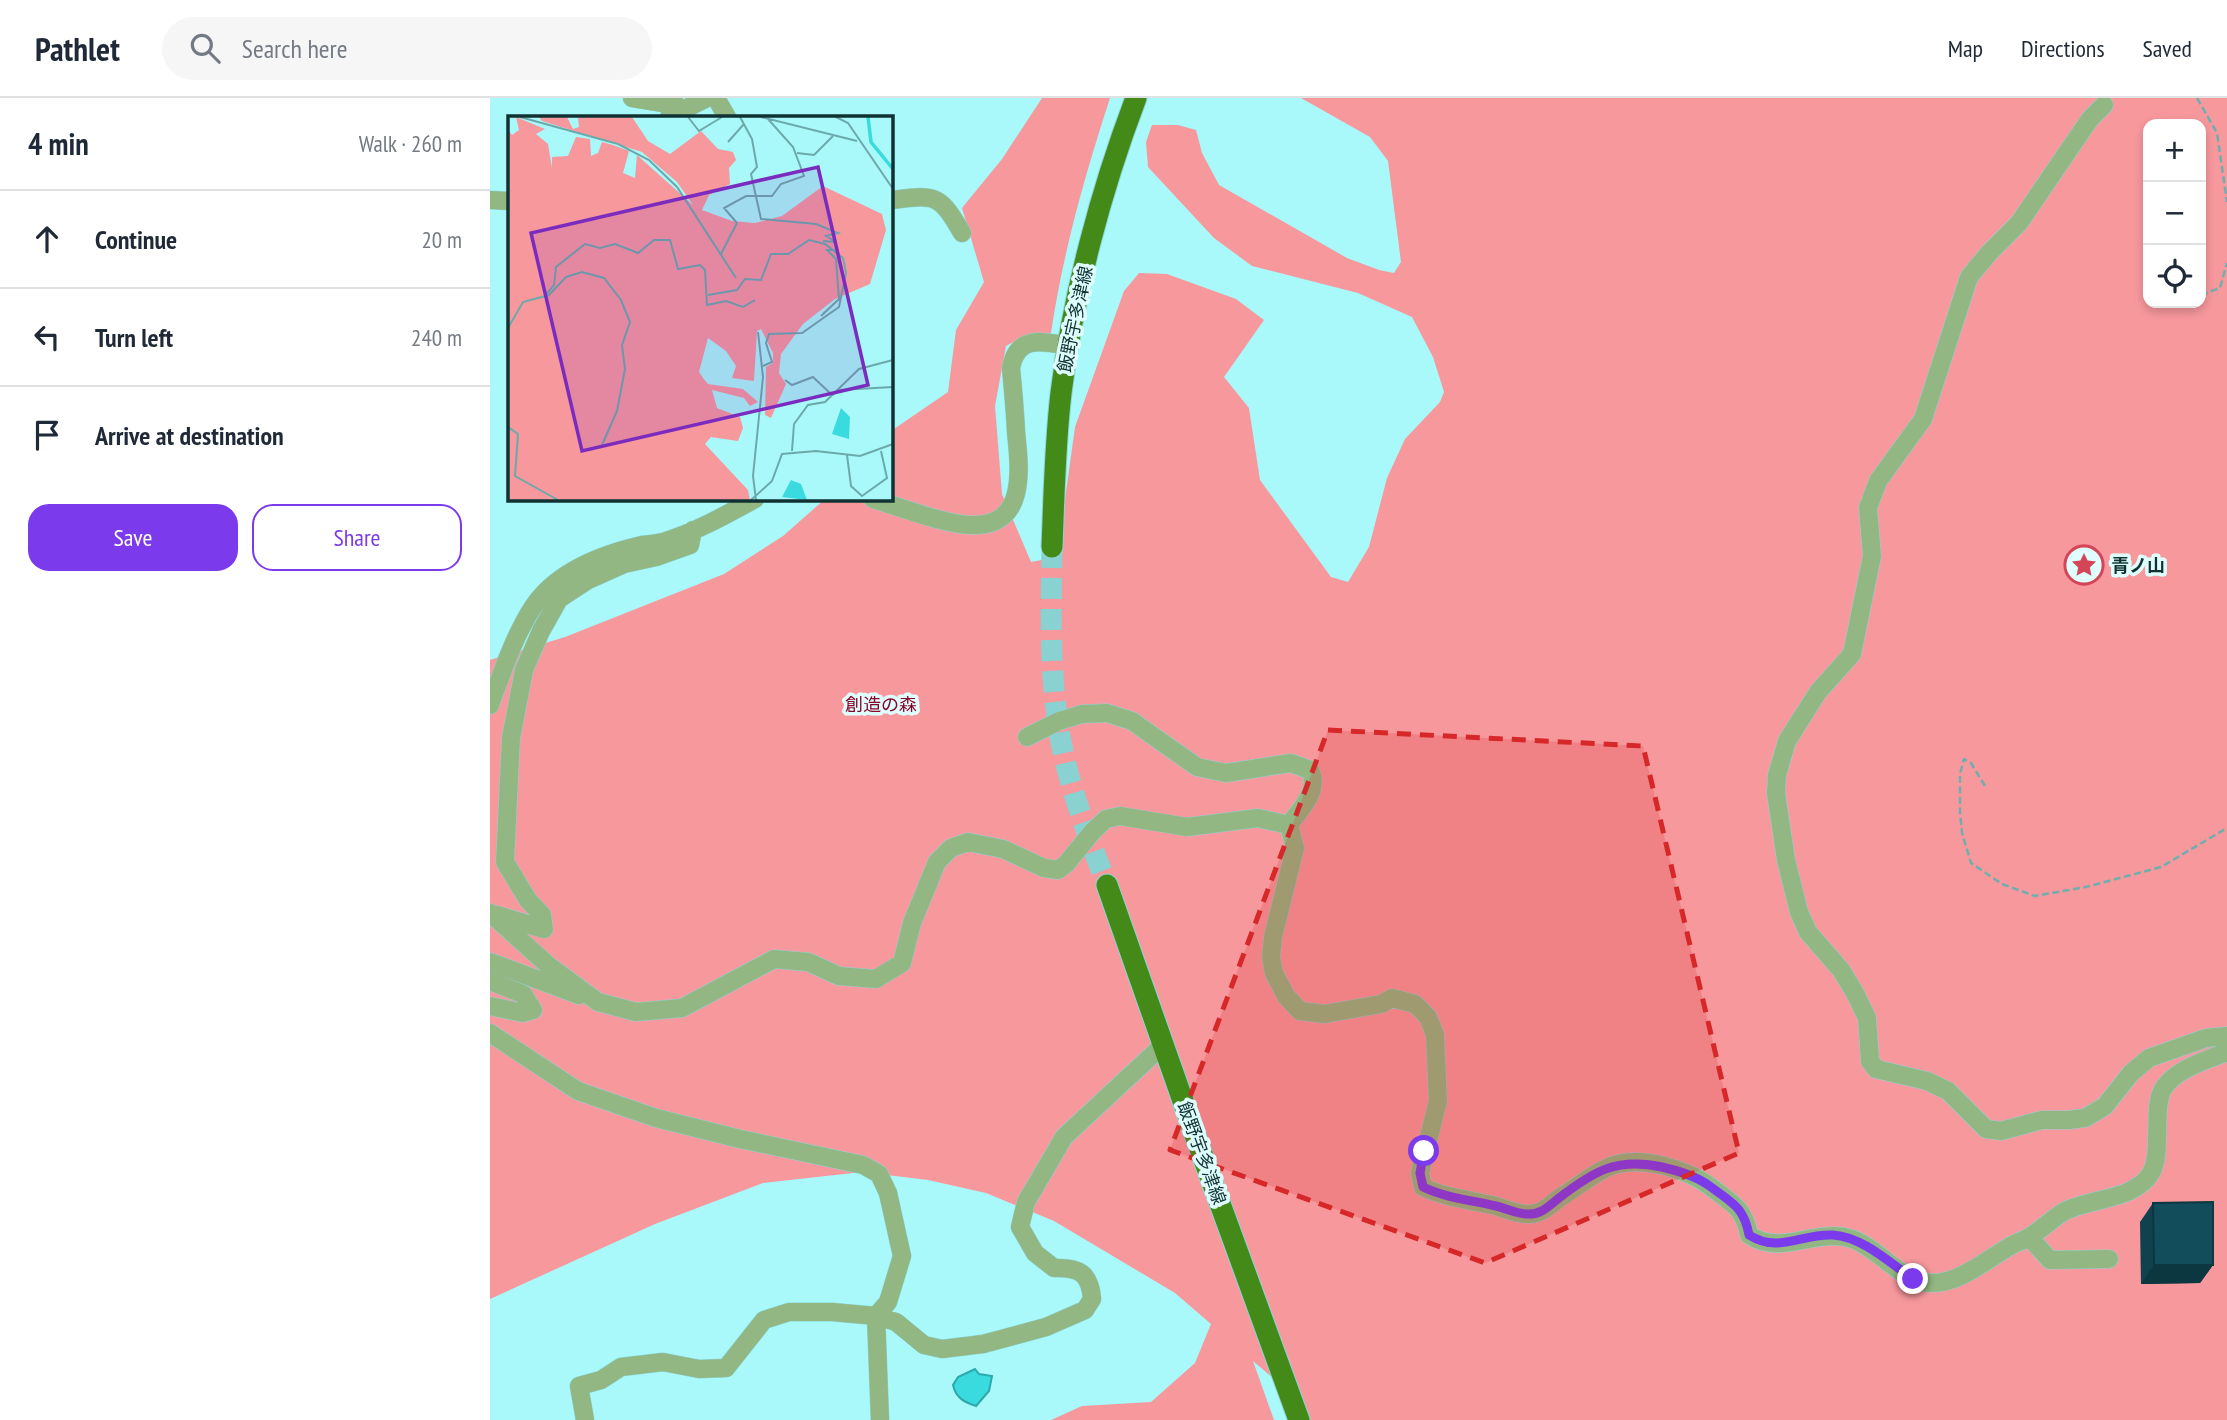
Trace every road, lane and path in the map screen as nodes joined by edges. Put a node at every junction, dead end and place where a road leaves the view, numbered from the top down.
1 (632, 98) edge
2 (674, 98) edge
3 (707, 98) edge
4 (716, 98) edge
5 (1136, 98) edge
6 (2197, 98) edge
7 (2104, 105) dead end
8 (671, 116) edge
9 (726, 116) edge
10 (892, 200) edge
11 (490, 201) edge
12 (508, 201) edge
13 (2227, 202) edge
14 (962, 233) dead end
15 (2227, 263) edge
16 (2206, 293) edge
17 (1068, 346) junction
18 (753, 500) edge
19 (876, 500) edge
20 (692, 530) junction
21 (1052, 547) tunnel mouth
22 (490, 705) edge
23 (1027, 737) dead end
24 (1985, 786) dead end
25 (1289, 825) junction
26 (2227, 828) edge
27 (1107, 885) tunnel mouth
28 (490, 913) edge
29 (490, 962) edge
30 (490, 981) edge
31 (597, 1002) junction
32 (490, 1006) edge
33 (490, 1033) edge
34 (2227, 1036) edge
35 (1163, 1045) junction
36 (2227, 1052) edge
37 (2029, 1237) junction
38 (2109, 1259) dead end
39 (876, 1316) junction
40 (585, 1420) edge
41 (880, 1420) edge
42 (1299, 1420) edge

1 - 2 street
3 - 8 street
4 - 9 street
5 - 17 main road, 飯野宇多津線
6 - 13 path
7 - 34 street
10 - 14 street
11 - 12 street
15 - 16 path
17 - 19 street
17 - 21 main road, 飯野宇多津線
18 - 20 street
20 - 22 street
20 - 28 street
23 - 25 street
24 - 26 path
25 - 31 street
25 - 37 street
27 - 35 main road, 飯野宇多津線
28 - 31 street
29 - 31 street
30 - 32 street
33 - 39 street
35 - 39 street
35 - 42 main road, 飯野宇多津線
36 - 37 street
37 - 38 street
39 - 40 street
39 - 41 street

